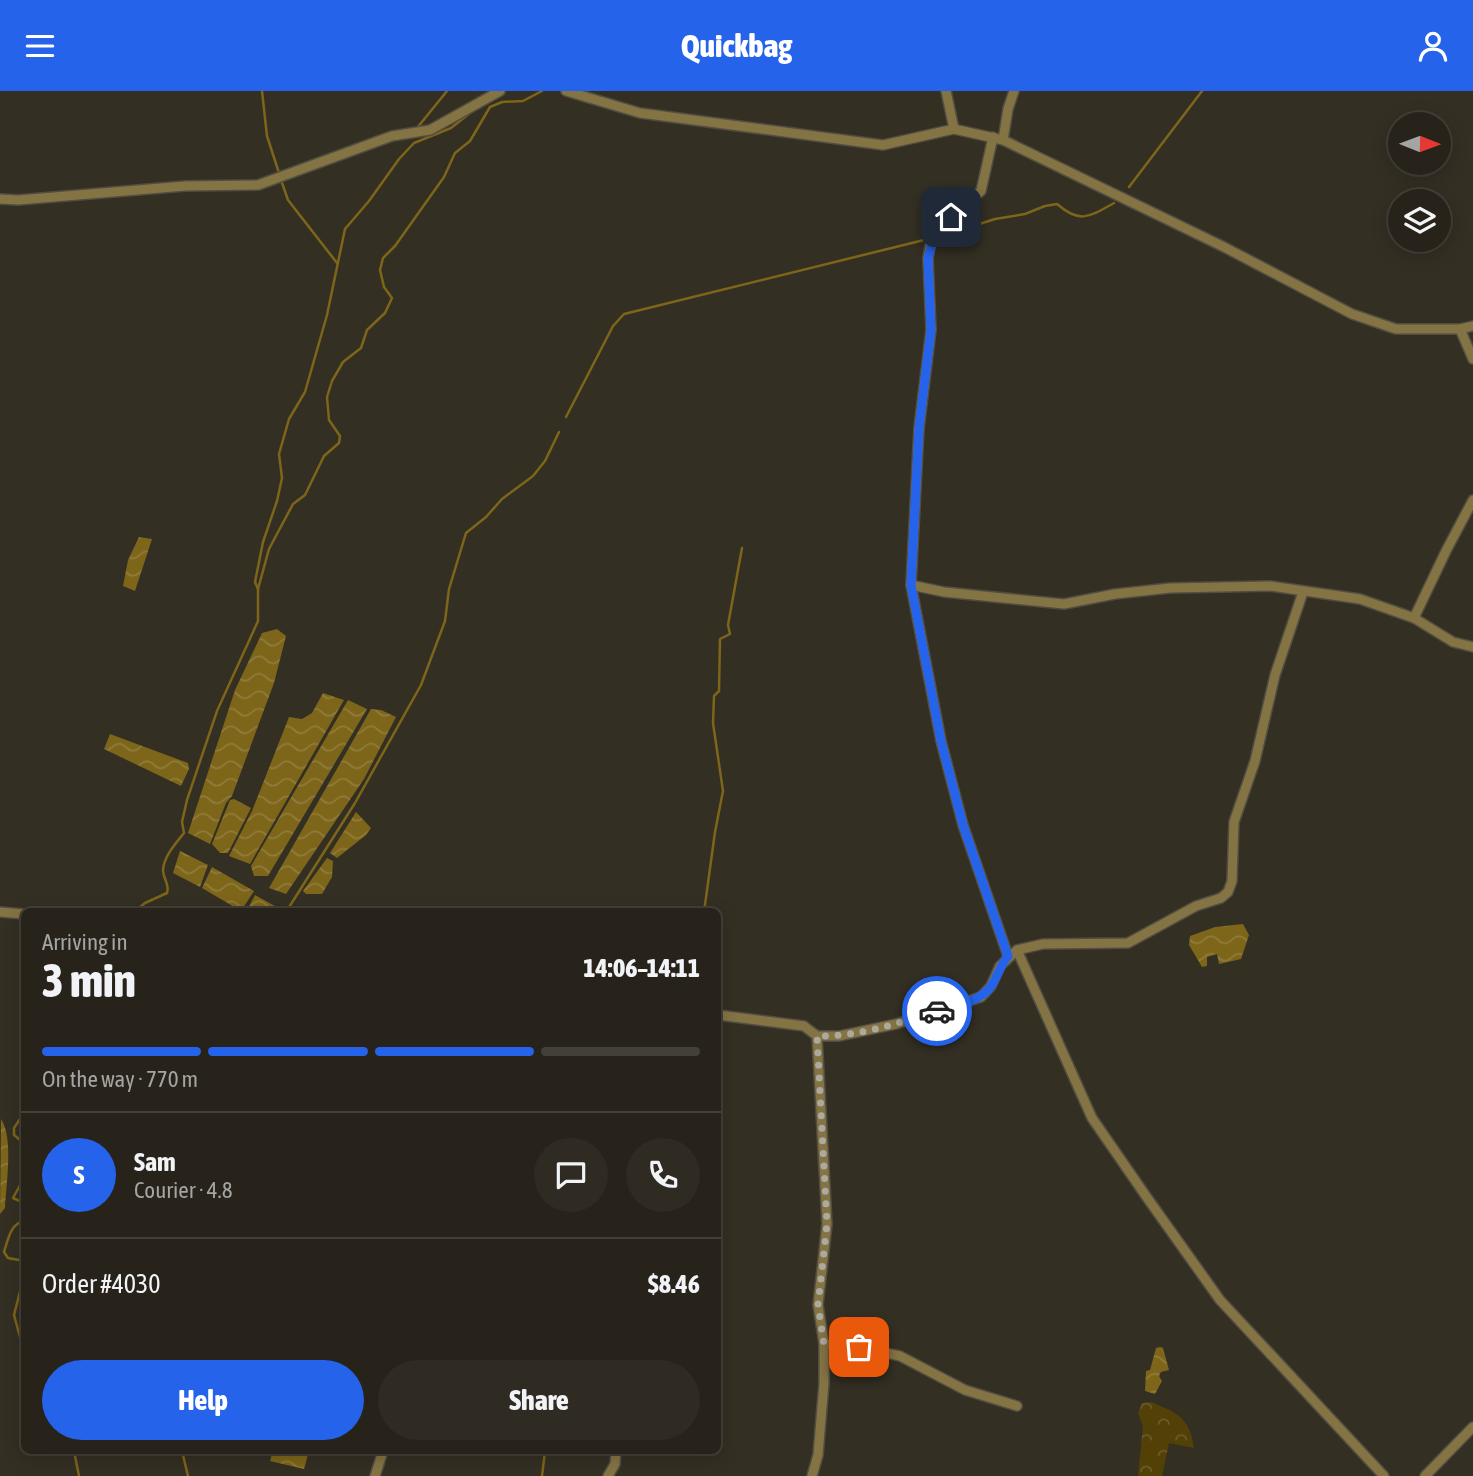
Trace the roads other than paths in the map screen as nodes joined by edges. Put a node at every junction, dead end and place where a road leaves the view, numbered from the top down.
1 (500, 91) edge
2 (566, 91) edge
3 (946, 91) edge
4 (1014, 91) edge
5 (954, 129) junction
6 (993, 137) junction
7 (1003, 140) junction
8 (0, 199) edge
9 (1473, 326) edge
10 (1460, 328) junction
11 (1473, 359) edge
12 (1473, 500) edge
13 (911, 585) junction
14 (1303, 592) junction
15 (1414, 618) junction
16 (1473, 647) edge
17 (0, 912) edge
18 (21, 914) edge
19 (1017, 950) junction
20 (1008, 956) junction
21 (721, 1015) edge
22 (817, 1036) junction
23 (824, 1344) junction
24 (1017, 1406) dead end
25 (1473, 1427) edge
26 (382, 1454) edge
27 (615, 1454) edge
28 (375, 1476) edge
29 (608, 1476) edge
30 (813, 1476) edge
31 (1384, 1476) edge
32 (1425, 1476) edge

1 - 8 street
2 - 5 street
3 - 5 street
4 - 7 street
5 - 6 street
6 - 7 street
6 - 13 street
7 - 10 street
9 - 10 street
10 - 11 street
12 - 15 street
13 - 14 street
13 - 20 street
14 - 15 street
14 - 19 street
15 - 16 street
17 - 18 street
19 - 20 street
19 - 31 street
20 - 22 street
21 - 22 street
22 - 23 street
23 - 24 street
23 - 30 street
25 - 32 street
26 - 28 street
27 - 29 street

